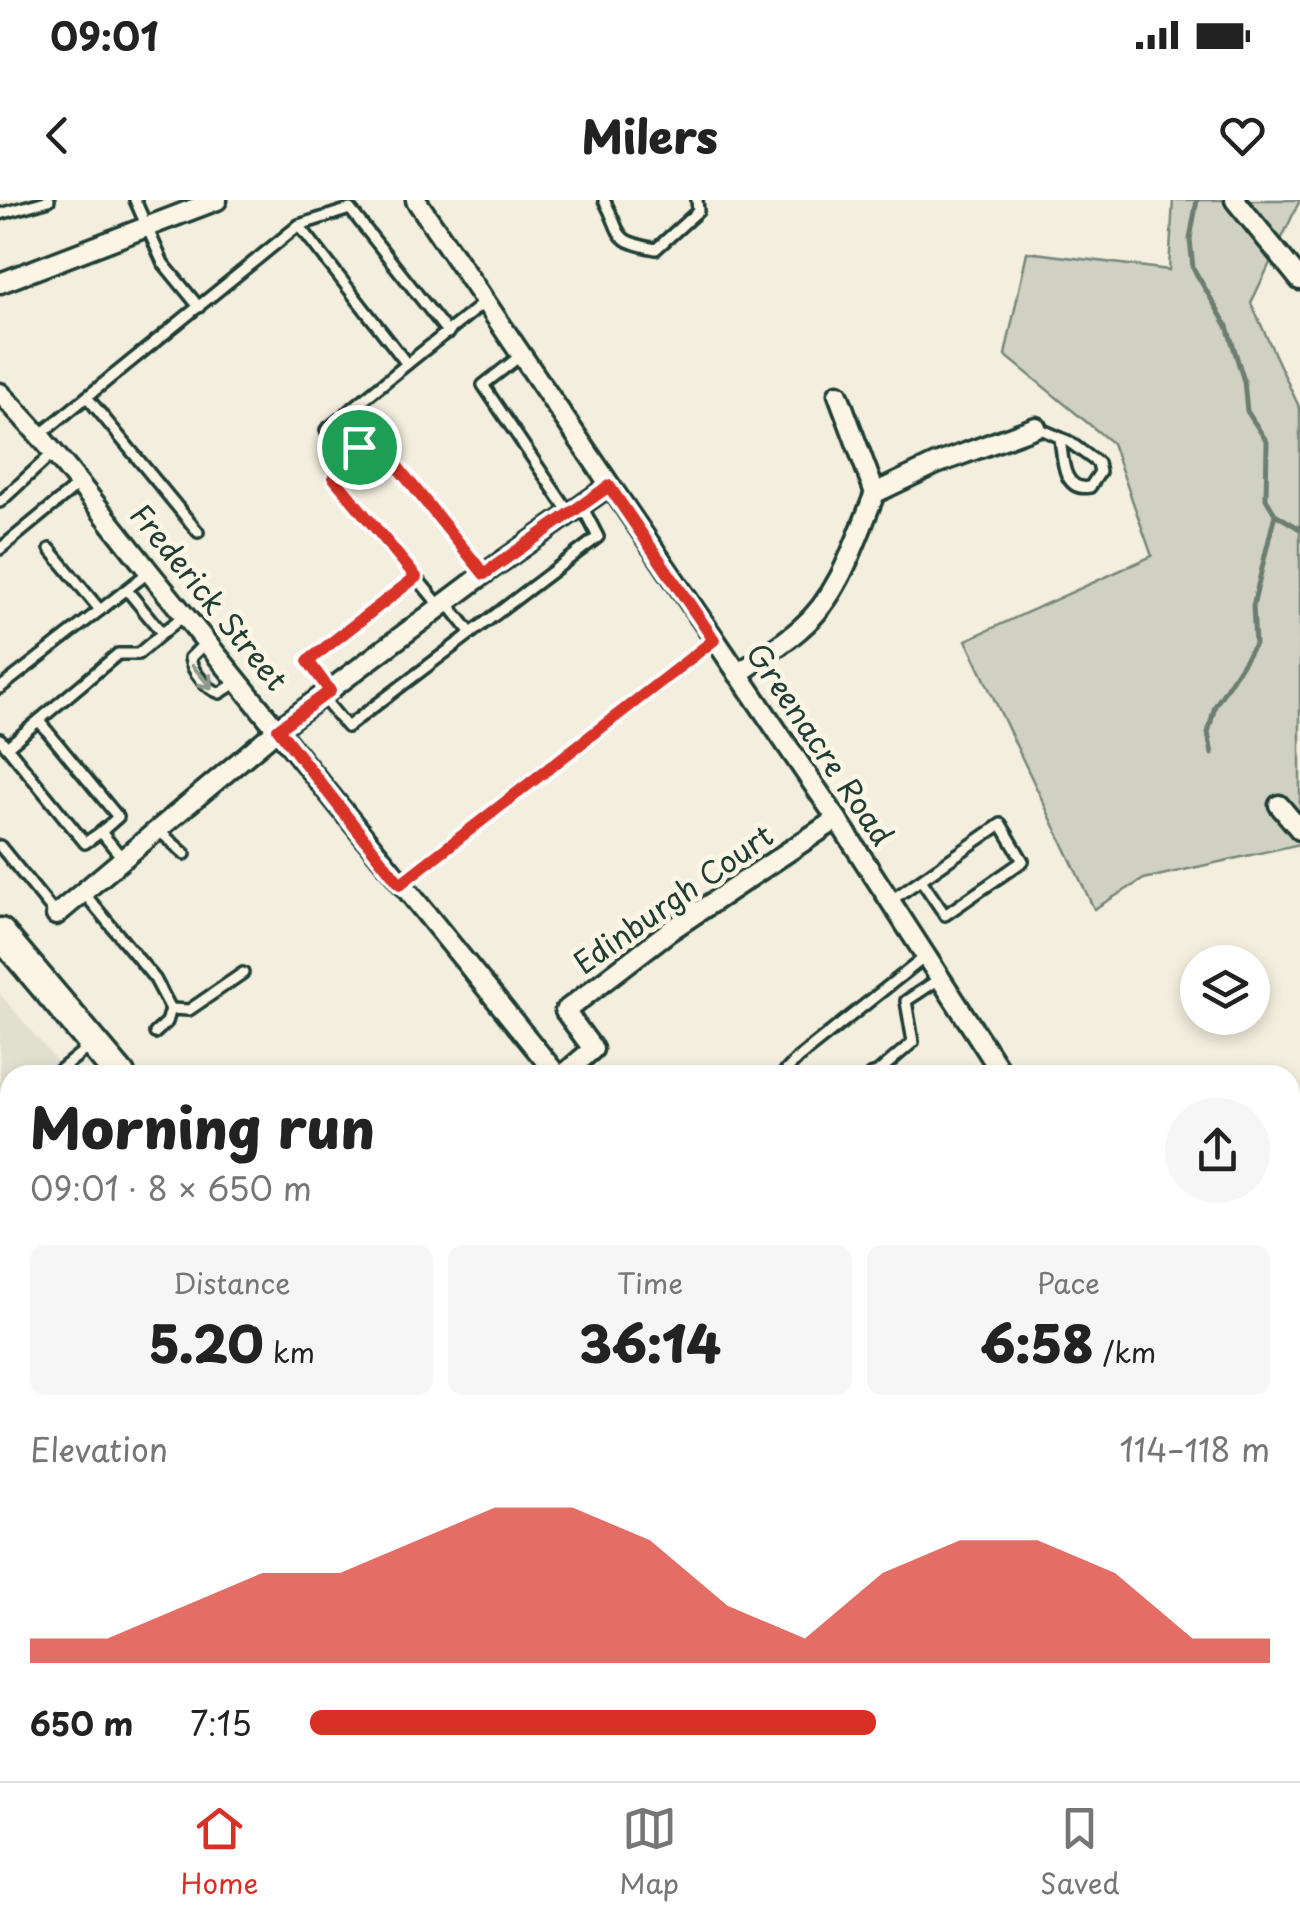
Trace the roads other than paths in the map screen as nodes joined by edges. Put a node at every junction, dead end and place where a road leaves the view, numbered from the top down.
1 (49, 200) edge
2 (135, 200) edge
3 (218, 200) edge
4 (604, 200) edge
5 (697, 200) edge
6 (1235, 200) edge
7 (423, 202) edge
8 (196, 204) edge
9 (0, 214) edge
10 (147, 226) junction
11 (299, 226) junction
12 (1300, 280) edge
13 (0, 283) edge
14 (486, 301) junction
15 (199, 307) junction
16 (448, 333) junction
17 (522, 354) junction
18 (407, 364) junction
19 (0, 393) edge
20 (838, 394) dead end
21 (87, 397) junction
22 (1036, 427) joint
23 (326, 430) dead end
24 (41, 434) junction
25 (1060, 438) junction
26 (55, 451) junction
27 (81, 482) junction
28 (609, 486) junction
29 (875, 493) junction
30 (0, 502) edge
31 (576, 510) junction
32 (198, 532) dead end
33 (0, 549) edge
34 (50, 549) dead end
35 (150, 572) junction
36 (484, 574) junction
37 (416, 577) junction
38 (126, 590) junction
39 (445, 606) junction
40 (100, 610) junction
41 (185, 614) junction
42 (162, 633) junction
43 (471, 634) junction
44 (714, 640) junction
45 (206, 641) junction
46 (738, 674) junction
47 (239, 681) junction
48 (0, 688) edge
49 (326, 694) junction
50 (39, 721) junction
51 (278, 729) junction
52 (4, 743) edge
53 (1279, 805) dead end
54 (837, 819) junction
55 (158, 830) junction
56 (1300, 830) edge
57 (101, 832) junction
58 (0, 846) edge
59 (185, 854) dead end
60 (123, 859) junction
61 (921, 880) junction
62 (400, 884) junction
63 (83, 892) junction
64 (890, 901) junction
65 (56, 915) joint
66 (0, 933) edge
67 (925, 957) junction
68 (243, 973) dead end
69 (939, 979) junction
70 (171, 1010) junction
71 (154, 1033) dead end
72 (93, 1044) junction
73 (67, 1065) edge
74 (111, 1065) edge
75 (552, 1065) edge
76 (572, 1065) edge
77 (791, 1065) edge
78 (886, 1065) edge
79 (995, 1065) edge

1 - 9 lane
2 - 10 lane
3 - 8 street
4 - 5 lane
6 - 12 street
7 - 14 street, Greenacre Road
8 - 10 street
10 - 13 street
10 - 15 lane
11 - 15 lane
11 - 16 lane
11 - 18 lane
14 - 16 lane
14 - 17 street, Greenacre Road
15 - 21 lane
16 - 18 lane
17 - 28 street, Greenacre Road
17 - 31 lane
18 - 23 lane
19 - 24 street, Frederick Street
20 - 29 street
21 - 24 lane
21 - 32 lane
22 - 25 lane
22 - 29 street
24 - 26 street, Frederick Street
25 - 25 lane
26 - 27 street, Frederick Street
26 - 30 lane
27 - 33 lane
27 - 35 street, Frederick Street
28 - 31 street
28 - 44 street, Greenacre Road
29 - 46 street
31 - 36 street
31 - 43 lane
34 - 40 lane
35 - 38 lane
35 - 41 street, Frederick Street
36 - 37 lane
36 - 39 street
37 - 39 lane
37 - 49 lane
38 - 40 lane
38 - 42 lane
39 - 43 lane
39 - 49 street
40 - 48 lane
41 - 42 lane
41 - 45 street, Frederick Street
42 - 50 lane
43 - 49 lane
44 - 46 street, Greenacre Road
44 - 62 lane
45 - 47 street, Frederick Street
45 -> 47 lane
46 - 54 street, Greenacre Road
47 - 51 street, Frederick Street
49 - 51 street
50 - 52 lane
50 - 57 lane
51 - 55 street
51 - 62 street, Frederick Street
52 - 57 lane
53 - 56 street
54 - 64 street, Greenacre Road
54 - 76 street, Edinburgh Court
55 - 59 lane
55 - 60 street
57 - 60 lane
58 - 65 lane
60 - 63 street
61 - 61 lane
61 - 64 lane
62 - 75 street, Frederick Street
63 - 65 street
63 - 70 lane
64 - 67 street, Greenacre Road
66 - 72 main road
67 - 69 street, Greenacre Road
67 - 77 lane
68 - 70 lane
69 - 78 lane
69 - 79 street, Greenacre Road
70 - 71 lane
72 - 73 lane
72 - 74 main road

